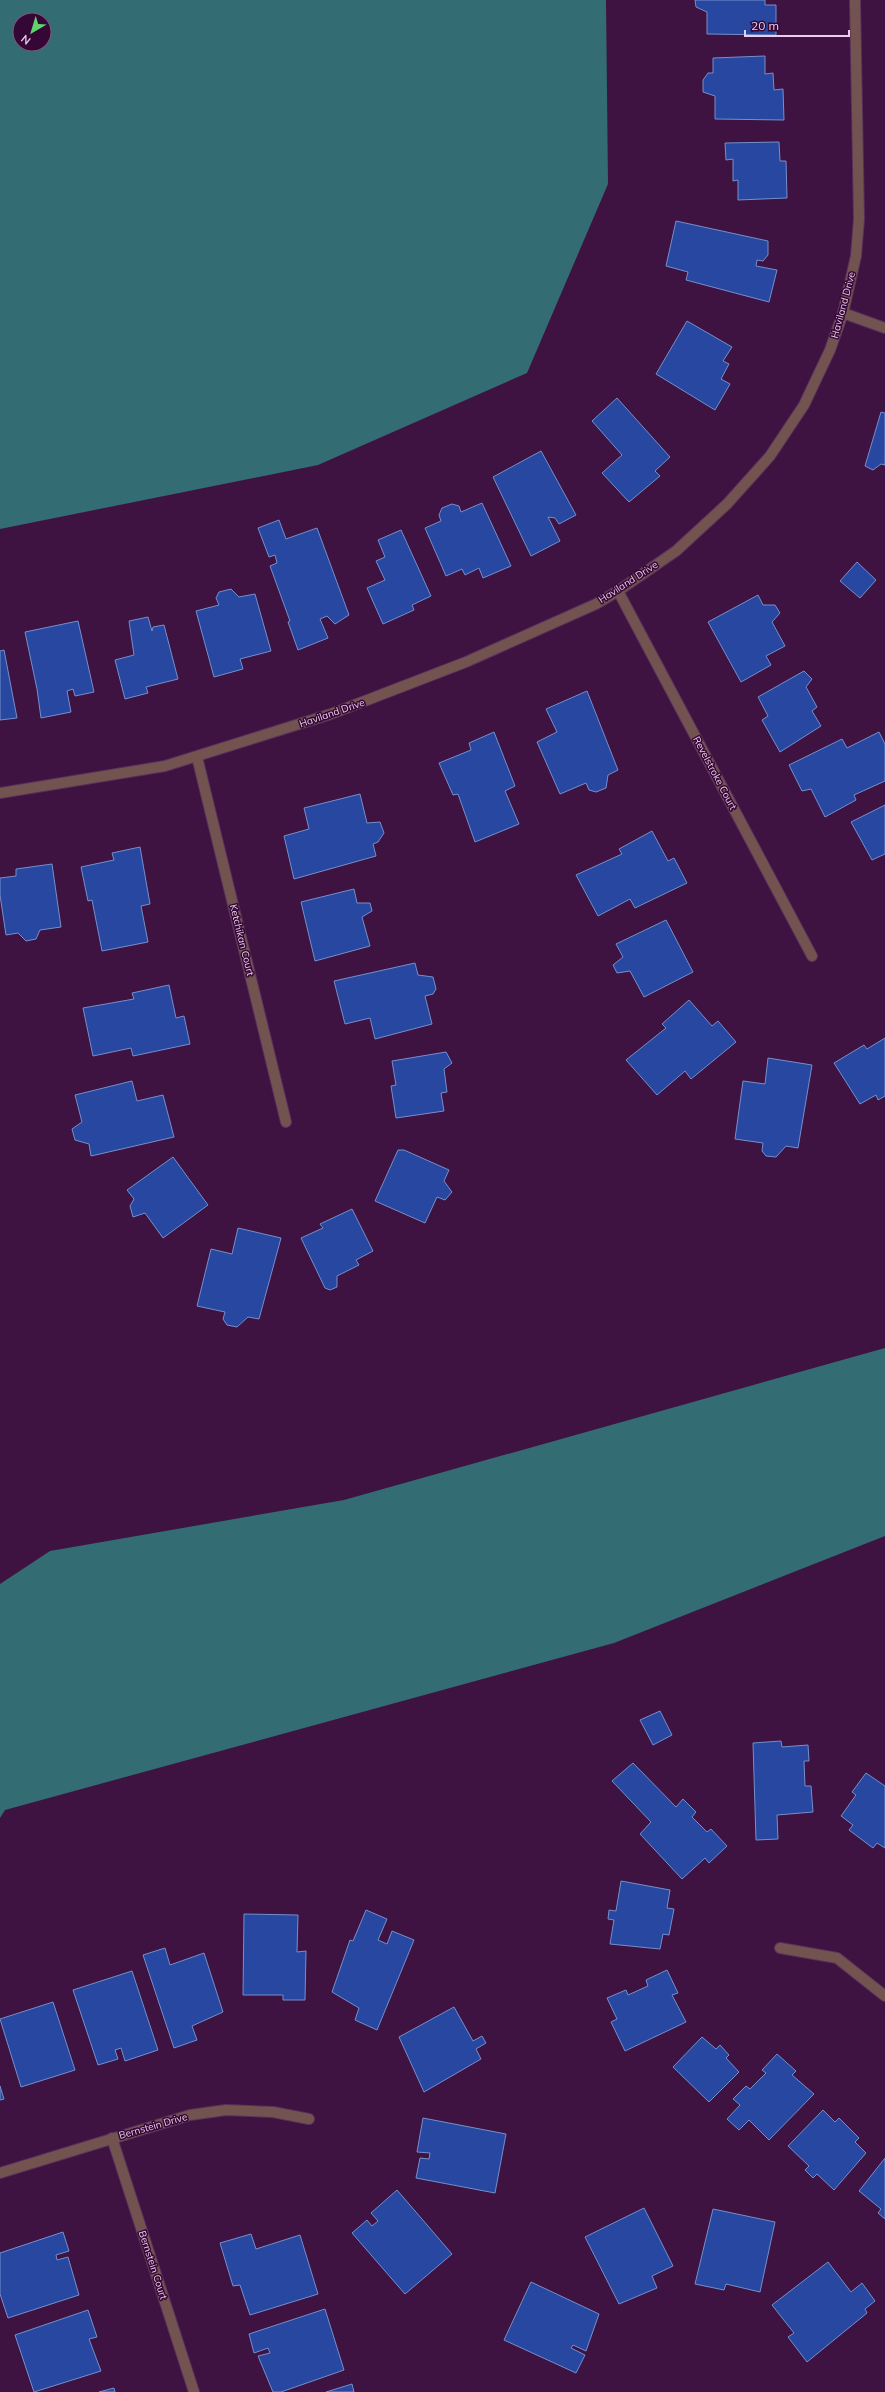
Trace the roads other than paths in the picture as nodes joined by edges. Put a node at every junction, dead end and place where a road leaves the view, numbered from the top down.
1 (855, 0) edge
2 (843, 313) junction
3 (885, 328) edge
4 (618, 590) junction
5 (198, 757) junction
6 (0, 793) edge
7 (812, 956) dead end
8 (286, 1122) dead end
9 (780, 1948) dead end
10 (885, 1996) edge
11 (309, 2120) dead end
12 (112, 2138) junction
13 (0, 2173) edge
14 (194, 2392) edge

1 - 2 street, Haviland Drive
2 - 3 street
2 - 4 street, Haviland Drive
4 - 5 street, Haviland Drive
4 - 7 street, Revelstroke Court
5 - 6 street, Haviland Drive
5 - 8 street, Ketchikan Court
9 - 10 street
11 - 12 street, Bernstein Drive
12 - 13 street, Bernstein Drive
12 - 14 street, Bernstein Court

